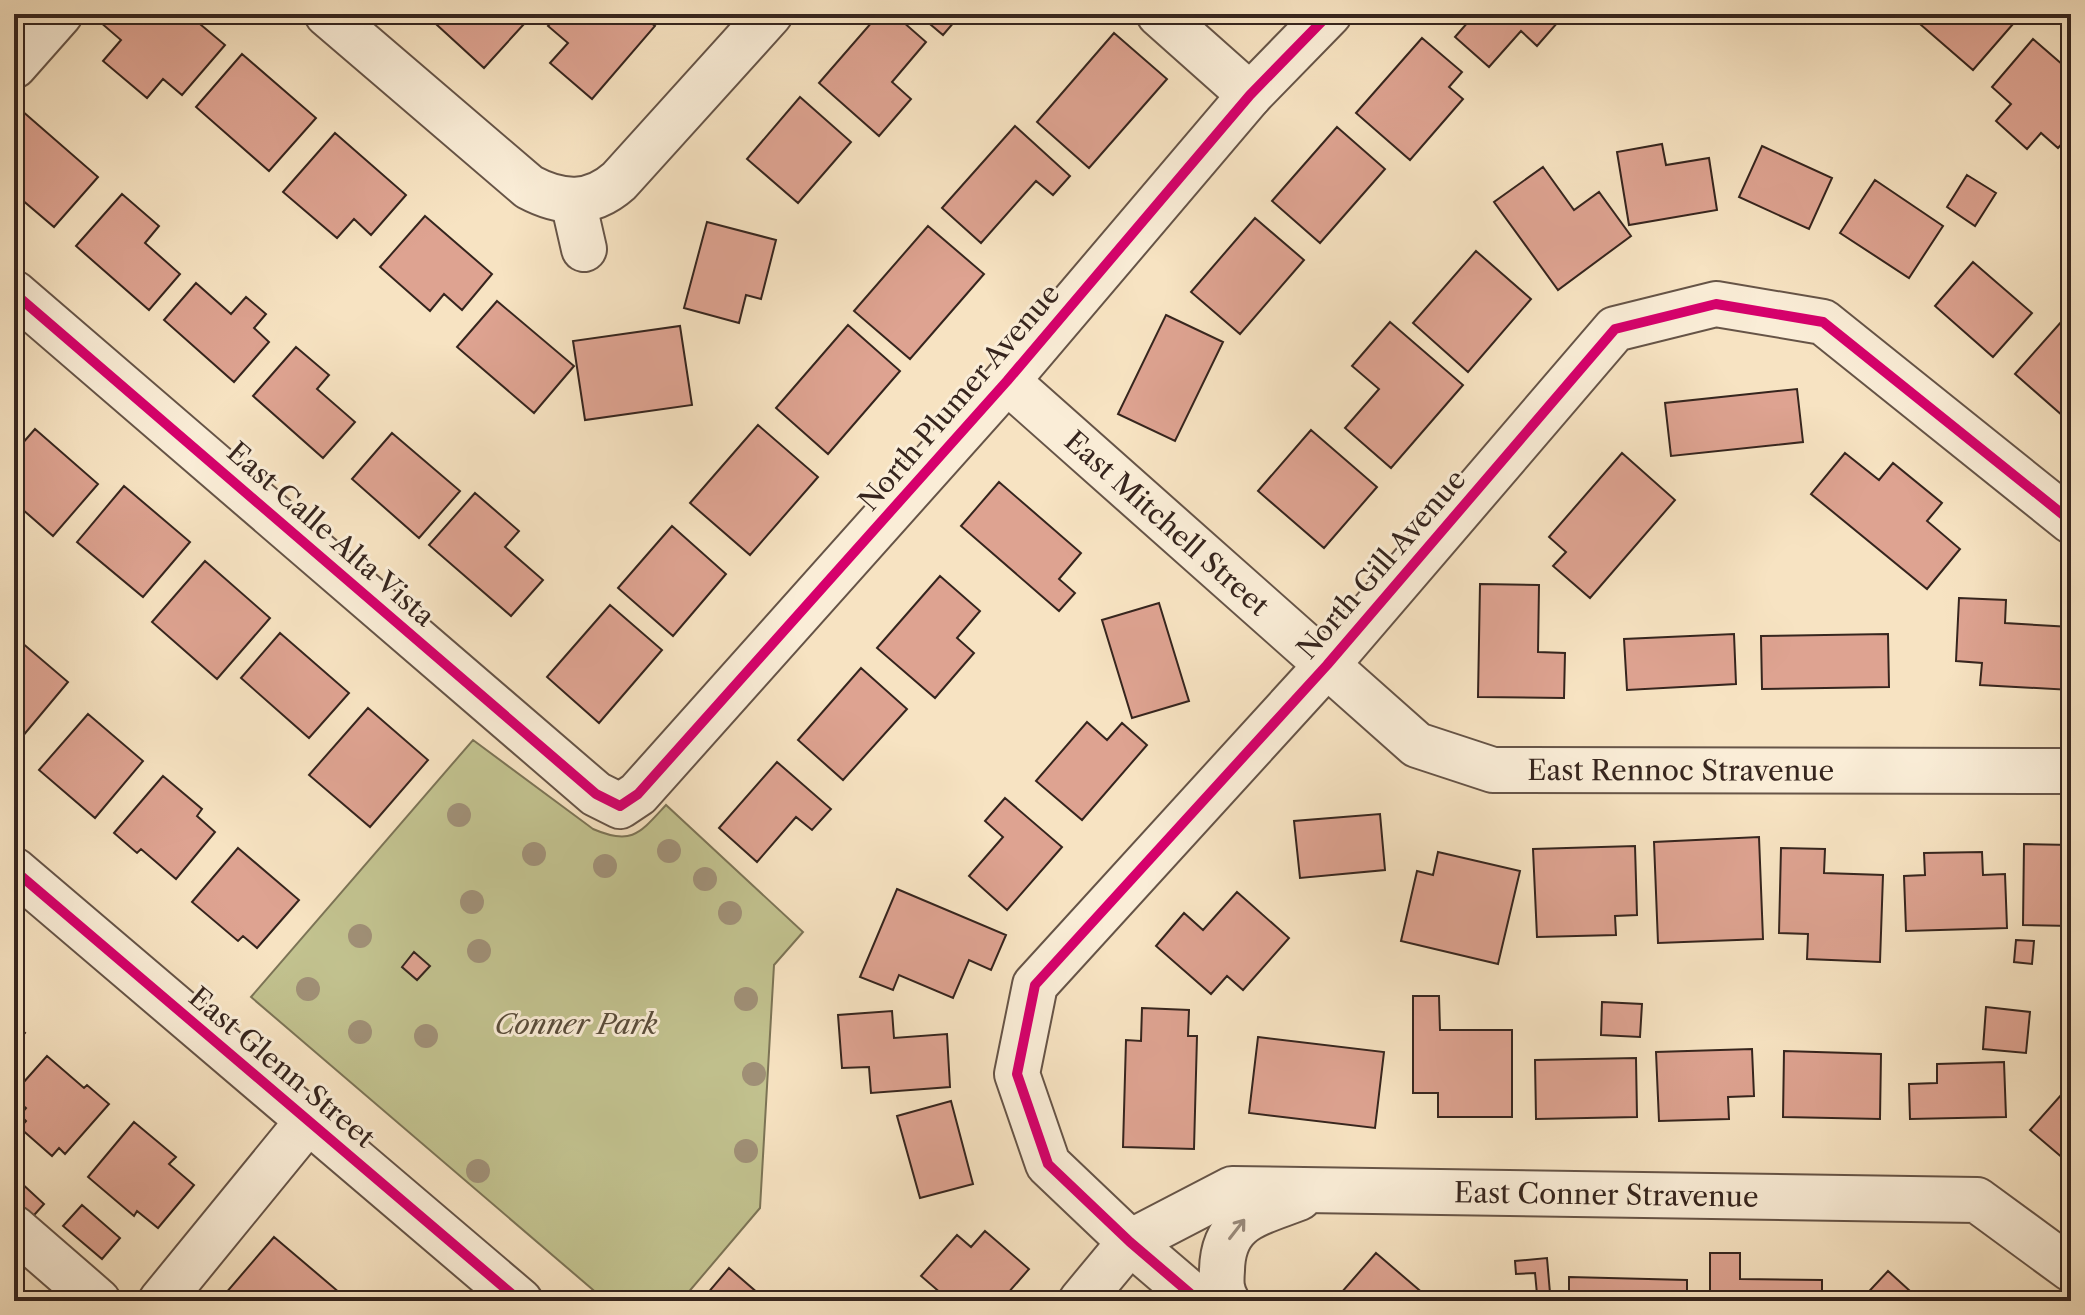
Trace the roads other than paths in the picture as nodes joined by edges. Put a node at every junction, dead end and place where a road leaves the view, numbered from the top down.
1 (60, 14) edge
2 (327, 14) edge
3 (770, 14) edge
4 (1159, 14) edge
5 (1329, 14) edge
6 (14, 66) edge
7 (1250, 95) junction
8 (573, 201) junction
9 (584, 249) dead end
10 (14, 293) edge
11 (1007, 381) junction
12 (2071, 521) edge
13 (1327, 665) junction
14 (2071, 771) edge
15 (620, 806) joint
16 (14, 870) edge
17 (308, 1121) junction
18 (1321, 1190) junction
19 (14, 1228) edge
20 (1130, 1242) junction
21 (2071, 1269) edge
22 (98, 1301) edge
23 (161, 1301) edge
24 (520, 1301) edge
25 (1081, 1301) edge
26 (1199, 1301) edge
27 (1227, 1301) edge

1 - 6 street
2 - 8 street
3 - 8 street
4 - 7 street
5 - 7 street, North Plumer Avenue
7 - 11 street, North Plumer Avenue
8 - 9 street
10 - 15 street, East Calle Alta Vista
11 - 13 street, East Mitchell Street
11 - 15 street, North Plumer Avenue
12 - 13 street, North Gill Avenue
13 - 14 street, East Rennoc Stravenue
13 - 20 street, North Gill Avenue
16 - 17 street, East Glenn Street
17 - 23 street
17 - 24 street, East Glenn Street
18 - 20 street, East Conner Stravenue
18 - 21 street, East Conner Stravenue
27 -> 18 street
19 - 22 street
20 - 25 street
20 - 26 street

